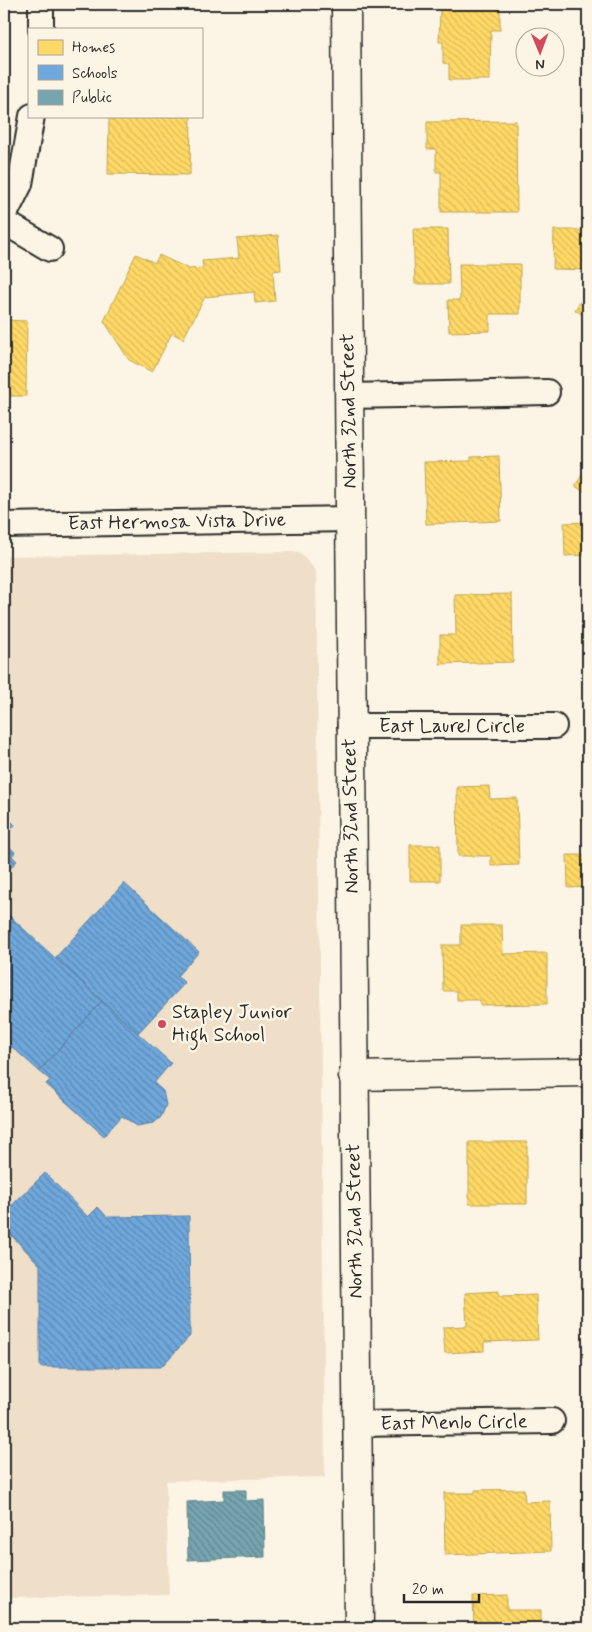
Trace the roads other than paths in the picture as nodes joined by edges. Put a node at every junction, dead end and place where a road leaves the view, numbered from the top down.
1 (42, 4) edge
2 (346, 4) edge
3 (40, 28) edge
4 (32, 118) edge
5 (4, 216) edge
6 (4, 222) edge
7 (50, 248) dead end
8 (548, 392) dead end
9 (348, 396) junction
10 (350, 519) junction
11 (4, 524) edge
12 (350, 726) junction
13 (554, 726) dead end
14 (588, 1072) edge
15 (353, 1076) junction
16 (552, 1421) dead end
17 (357, 1424) junction
18 (359, 1628) edge

1 - 3 street
2 - 9 street, North 32nd Street
4 - 5 street
6 - 7 street
8 - 9 street
9 - 10 street, North 32nd Street
10 - 11 street, East Hermosa Vista Drive
10 - 12 street, North 32nd Street
12 - 13 street, East Laurel Circle
12 - 15 street, North 32nd Street
14 - 15 street
15 - 17 street, North 32nd Street
16 - 17 street, East Menlo Circle
17 - 18 street, North 32nd Street

